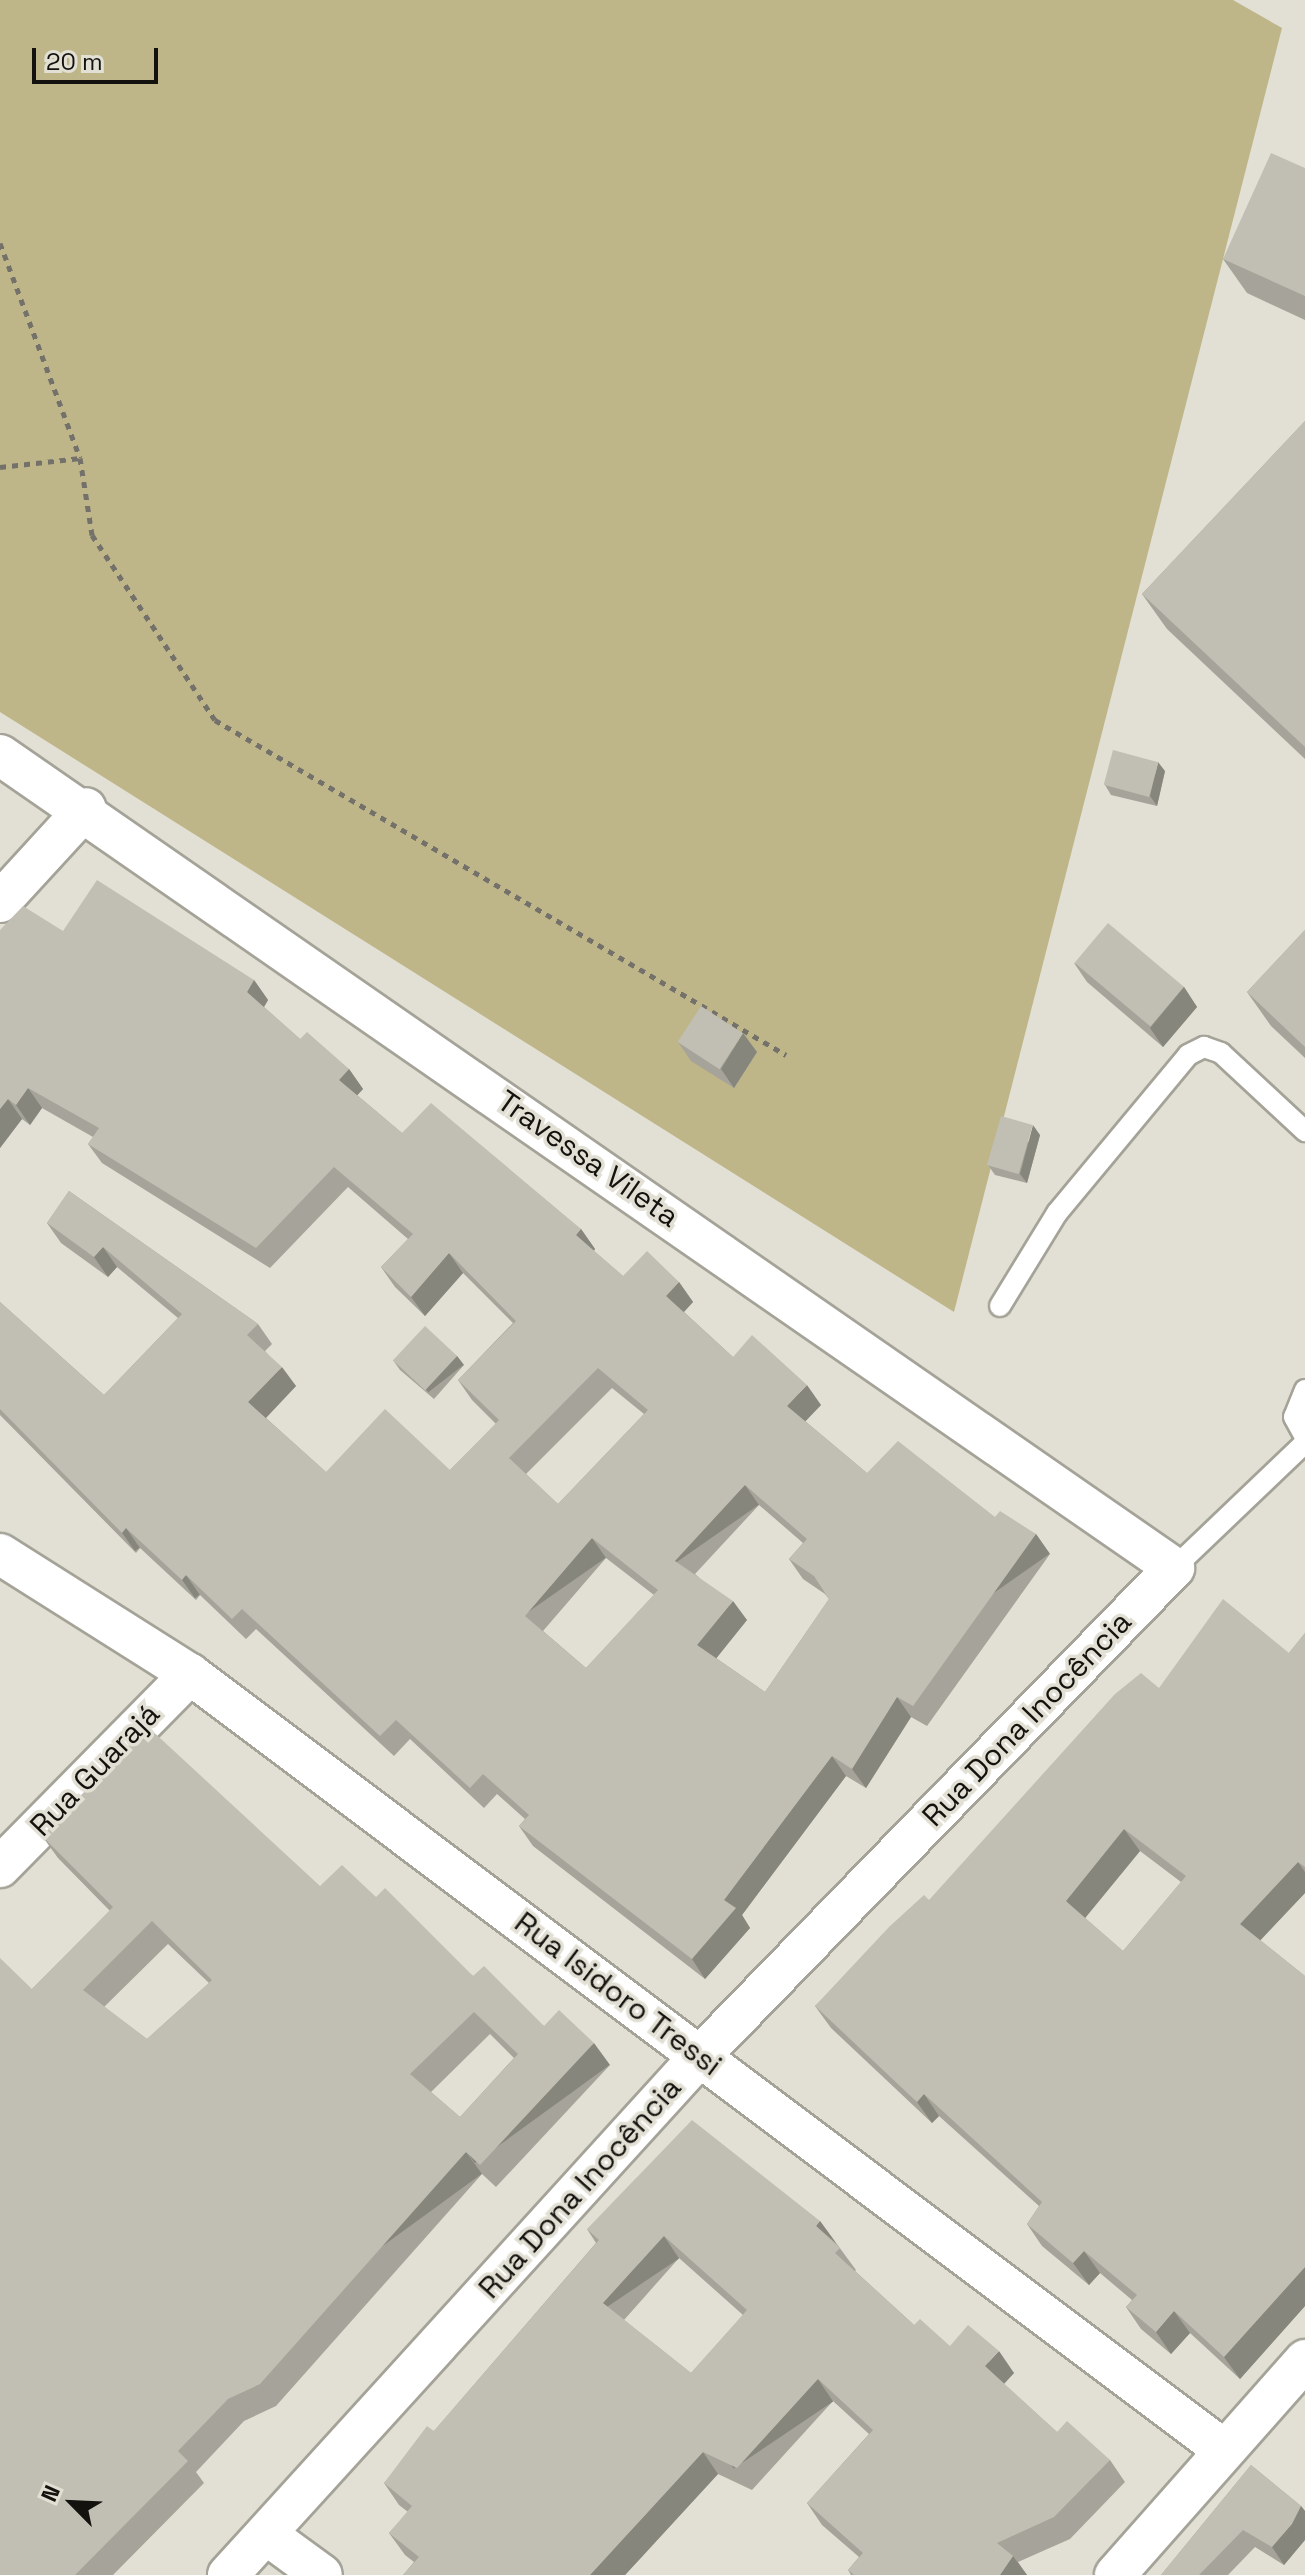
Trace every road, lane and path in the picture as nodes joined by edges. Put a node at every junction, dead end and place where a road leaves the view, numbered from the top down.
1 (0, 243) edge
2 (80, 458) junction
3 (0, 467) edge
4 (0, 755) edge
5 (86, 808) junction
6 (0, 902) edge
7 (786, 1055) dead end
8 (1305, 1131) edge
9 (1000, 1306) dead end
10 (1305, 1390) edge
11 (1305, 1440) edge
12 (0, 1554) edge
13 (1174, 1568) junction
14 (190, 1674) junction
15 (0, 1867) edge
16 (701, 2055) junction
17 (1305, 2360) edge
18 (1224, 2450) junction
19 (266, 2534) junction
20 (228, 2575) edge
21 (322, 2575) edge
22 (1115, 2575) edge

1 - 2 path
2 - 3 path
2 - 7 path
4 - 5 street, Travessa Vileta
5 - 6 street
5 - 13 street, Travessa Vileta
8 - 9 lane
10 - 11 lane
11 - 13 lane
12 - 14 street, Rua Isidoro Tressi
13 - 16 street, Rua Dona Inocência
14 - 15 street, Rua Guarajá
14 - 16 street, Rua Isidoro Tressi
16 - 18 street, Rua Isidoro Tressi
16 - 19 street, Rua Dona Inocência
17 - 18 street
18 - 22 street
19 - 20 street, Rua Dona Inocência
19 - 21 street

